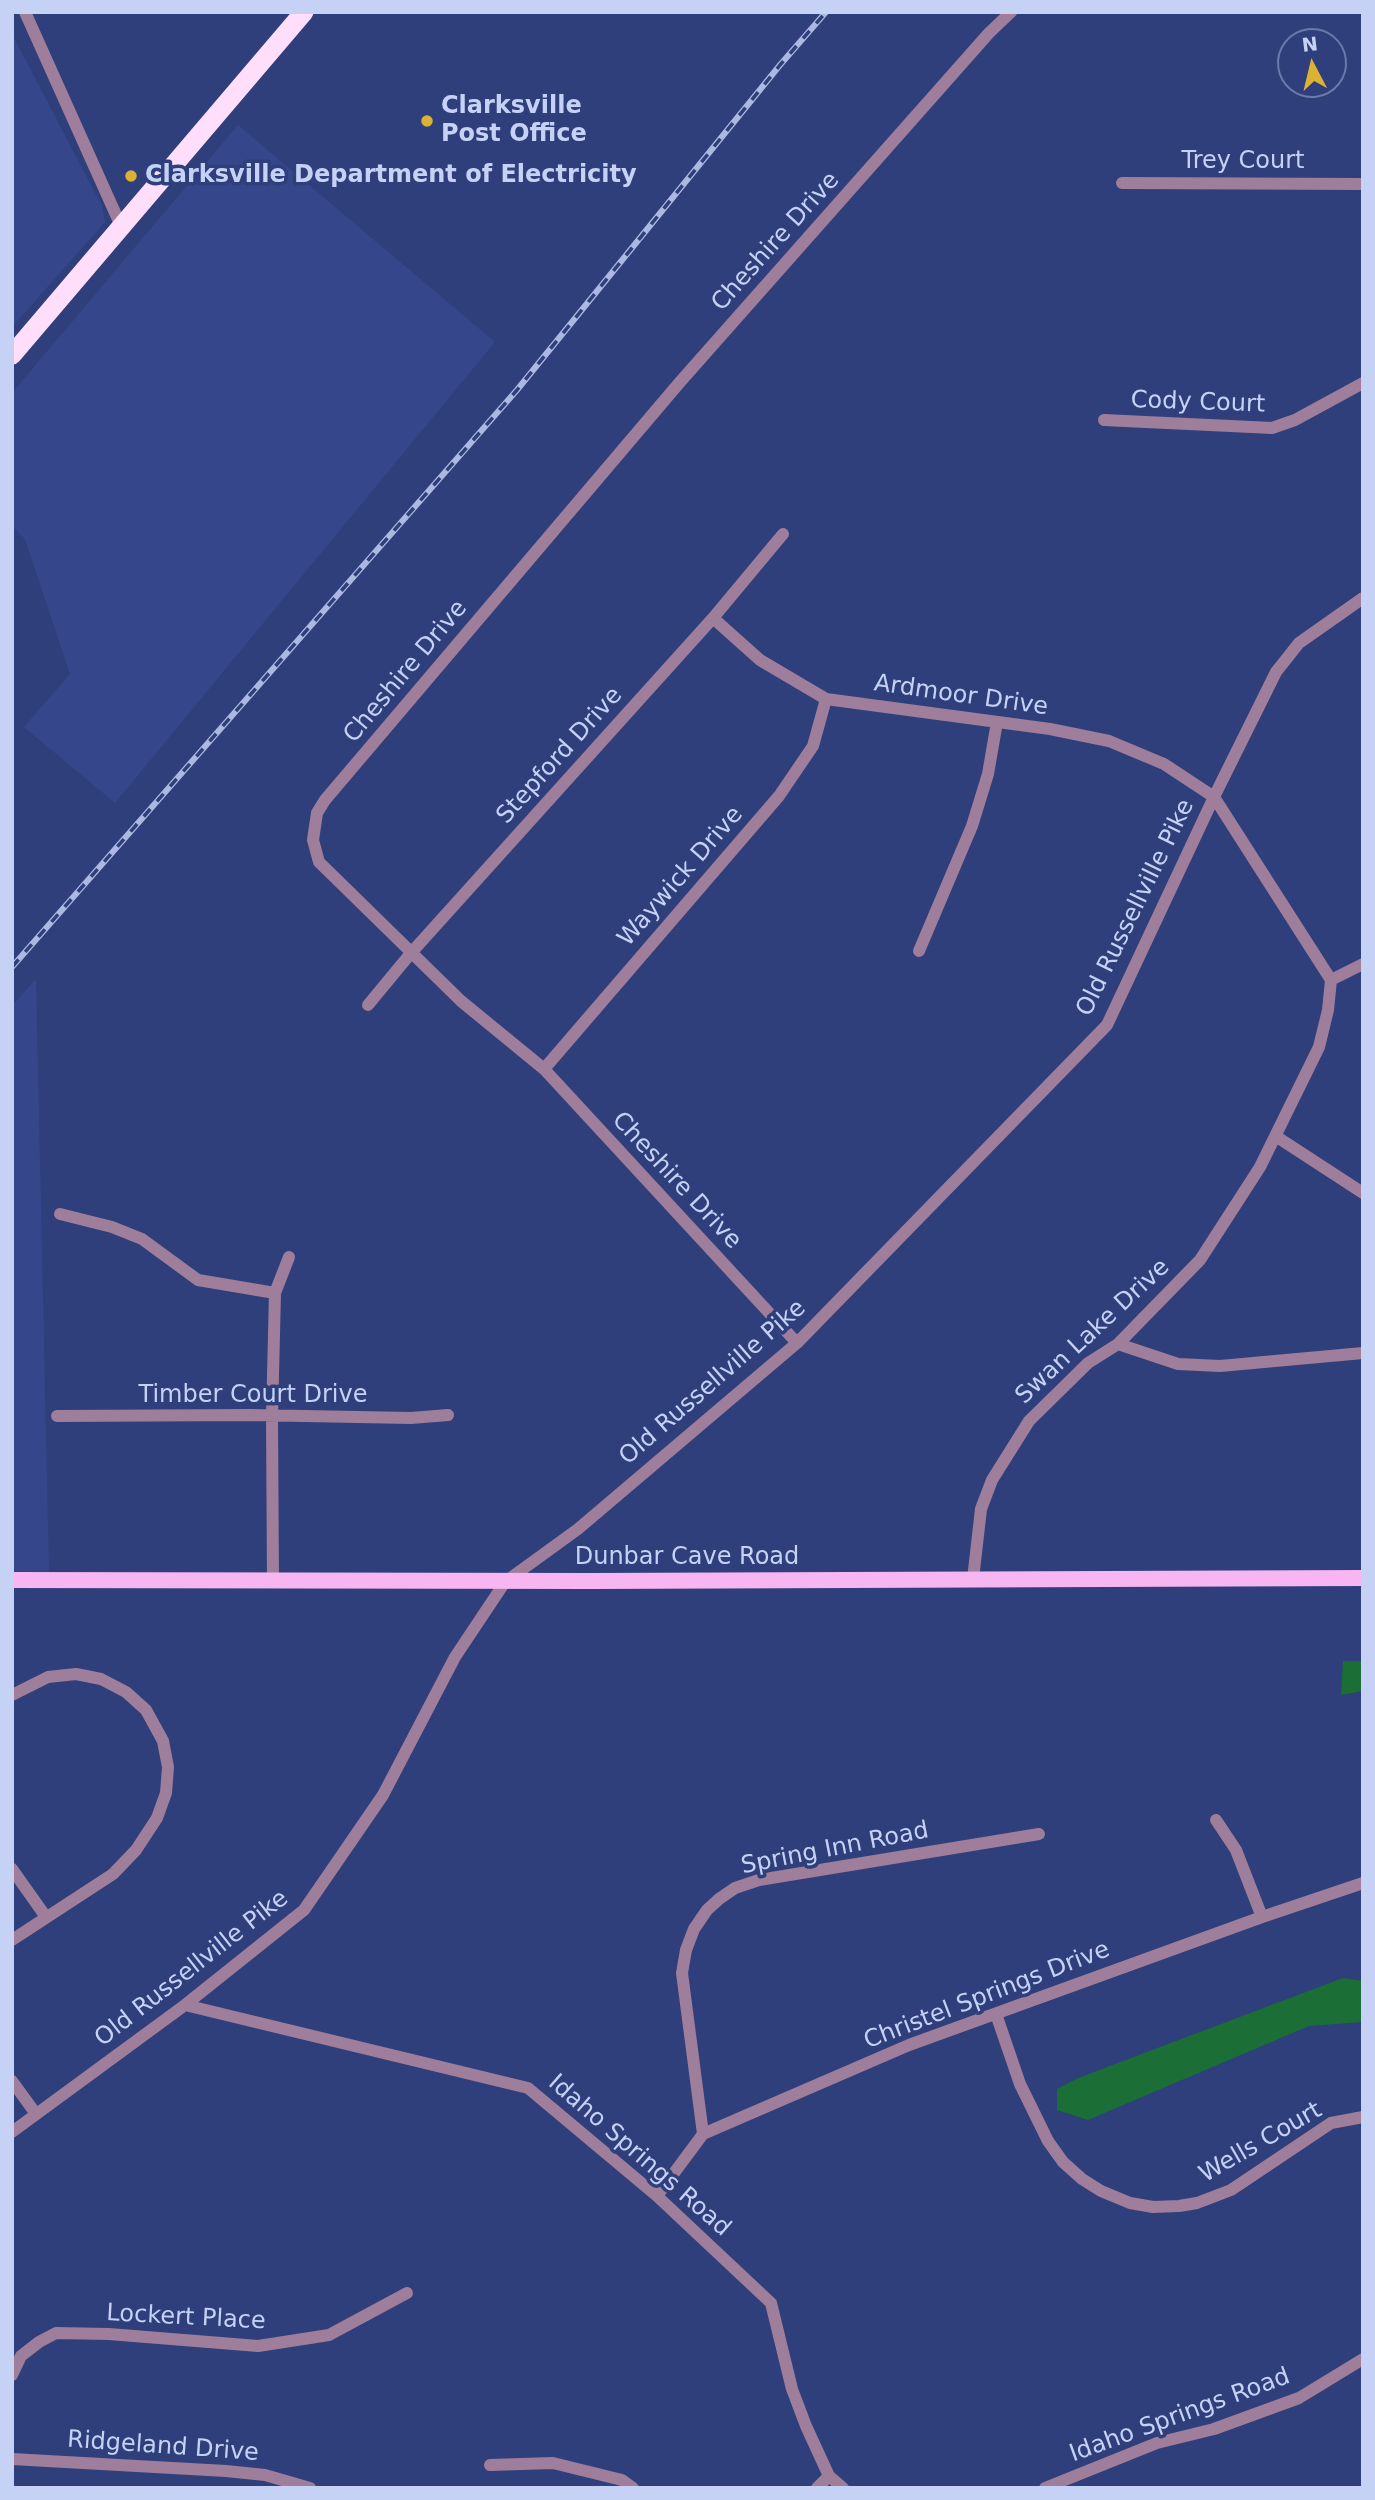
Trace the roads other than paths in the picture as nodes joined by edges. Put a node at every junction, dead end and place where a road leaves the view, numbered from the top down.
1 (25, 12) edge
2 (304, 12) edge
3 (1011, 12) edge
4 (1122, 183) dead end
5 (1363, 184) edge
6 (121, 226) junction
7 (12, 355) edge
8 (1363, 383) edge
9 (1104, 421) dead end
10 (783, 534) dead end
11 (1363, 598) edge
12 (713, 618) junction
13 (826, 699) junction
14 (997, 722) junction
15 (1214, 797) junction
16 (919, 951) dead end
17 (411, 953) junction
18 (1363, 964) edge
19 (1331, 980) junction
20 (368, 1005) dead end
21 (544, 1069) junction
22 (1277, 1136) junction
23 (1363, 1193) edge
24 (60, 1214) dead end
25 (289, 1257) dead end
26 (275, 1293) junction
27 (797, 1343) junction
28 (1118, 1344) junction
29 (1363, 1353) edge
30 (448, 1415) dead end
31 (57, 1416) dead end
32 (272, 1416) junction
33 (1363, 1578) edge
34 (973, 1579) junction
35 (12, 1580) edge
36 (505, 1581) junction
37 (273, 1582) junction
38 (12, 1695) edge
39 (1216, 1820) dead end
40 (1039, 1834) dead end
41 (12, 1869) edge
42 (1363, 1883) edge
43 (46, 1917) junction
44 (1262, 1917) junction
45 (12, 1940) edge
46 (185, 2005) junction
47 (996, 2014) junction
48 (12, 2081) edge
49 (36, 2114) junction
50 (1363, 2118) edge
51 (12, 2132) edge
52 (703, 2134) junction
53 (657, 2196) junction
54 (407, 2293) dead end
55 (1363, 2359) edge
56 (12, 2375) edge
57 (12, 2459) edge
58 (490, 2465) dead end
59 (829, 2476) junction
60 (310, 2488) edge
61 (633, 2488) edge
62 (817, 2488) edge
63 (843, 2488) edge
64 (1045, 2488) edge

1 - 6 street
2 - 6 highway
3 - 17 street, Cheshire Drive
4 - 5 street, Trey Court
6 - 7 highway
8 - 9 street, Cody Court
10 - 12 street, Stepford Drive
11 - 15 street, Old Russellville Pike
12 - 13 street, Ardmoor Drive
12 - 17 street, Stepford Drive
13 - 14 street, Ardmoor Drive
13 - 21 street, Waywick Drive
14 - 15 street, Ardmoor Drive
14 - 16 street
15 - 19 street
15 - 27 street, Old Russellville Pike
17 - 20 street, Stepford Drive
17 - 21 street, Cheshire Drive
18 - 19 street
19 - 22 street, Swan Lake Drive
21 - 27 street, Cheshire Drive
22 - 23 street
22 - 28 street, Swan Lake Drive
24 - 26 street
25 - 26 street
26 - 32 street
27 - 36 street, Old Russellville Pike
28 - 29 street
28 - 34 street, Swan Lake Drive
30 - 32 street, Timber Court Drive
31 - 32 street, Timber Court Drive
32 - 37 street
33 - 34 main road, Dunbar Cave Road
34 - 36 main road, Dunbar Cave Road
35 - 37 main road, Dunbar Cave Road
36 - 37 main road, Dunbar Cave Road
36 - 46 street, Old Russellville Pike
38 - 43 street
39 - 44 street
40 - 52 street, Spring Inn Road
41 - 43 street
42 - 44 street, Christel Springs Drive
43 - 45 street
44 - 47 street, Christel Springs Drive
46 - 49 street, Old Russellville Pike
46 - 53 street, Idaho Springs Road
47 - 50 street, Wells Court
47 - 52 street, Christel Springs Drive
48 - 49 street
49 - 51 street, Old Russellville Pike
52 - 53 street
53 - 59 street, Idaho Springs Road
54 - 56 street, Lockert Place
55 - 64 street, Idaho Springs Road
57 - 60 street, Ridgeland Drive
58 - 61 street
59 - 62 street
59 - 63 street, Idaho Springs Road

